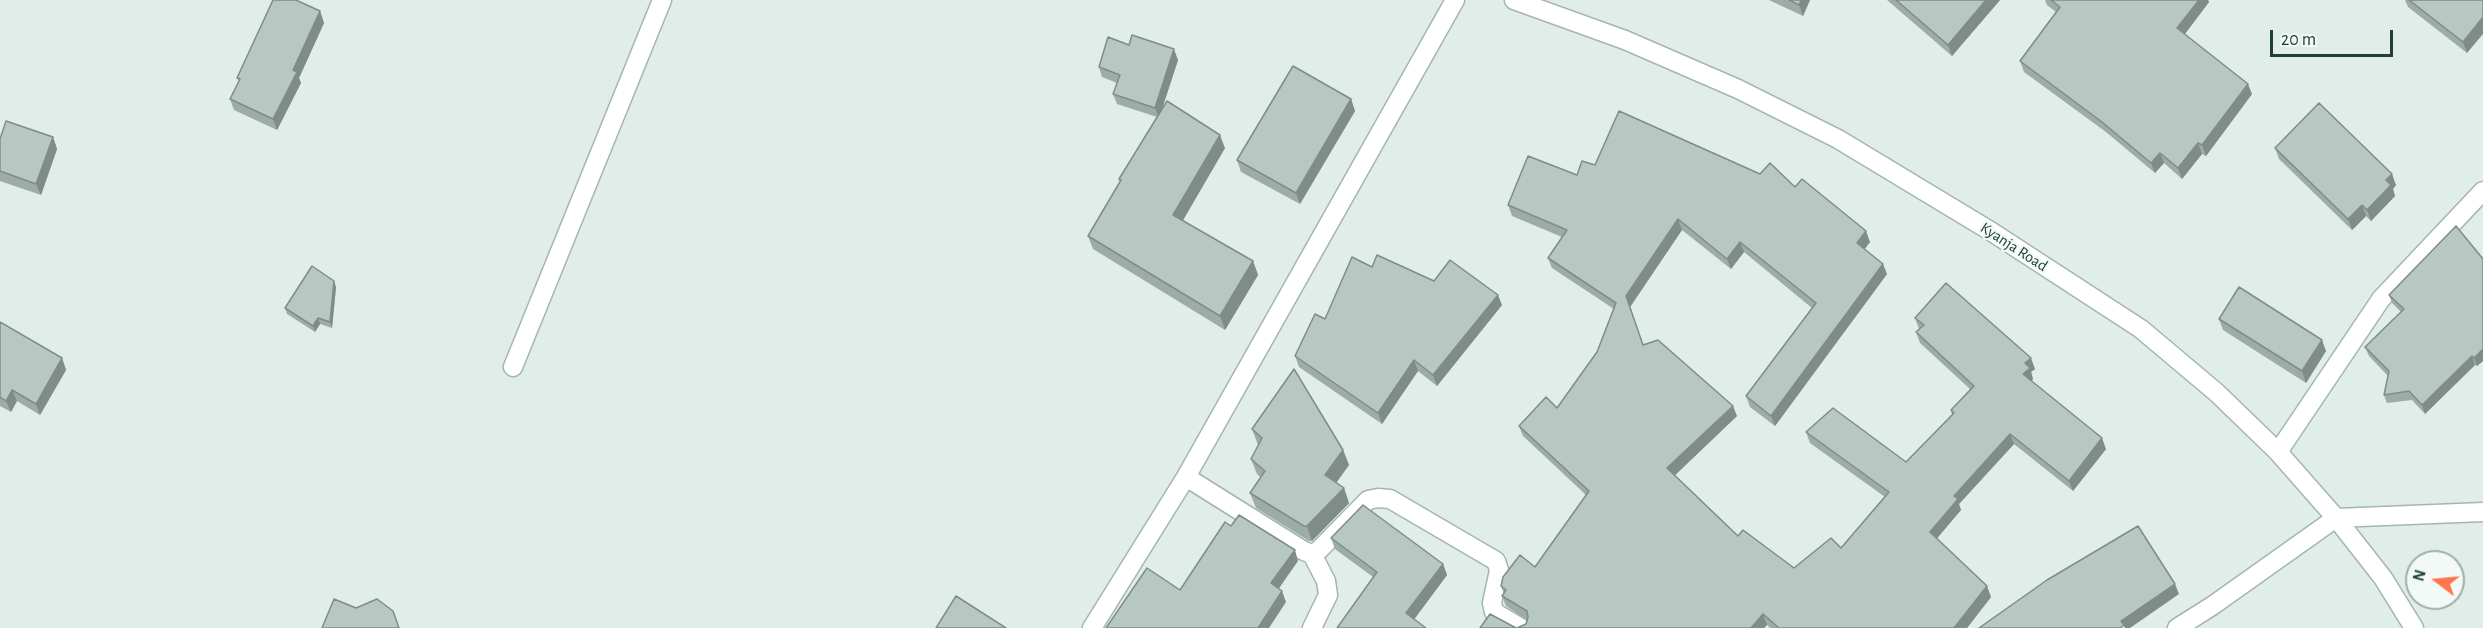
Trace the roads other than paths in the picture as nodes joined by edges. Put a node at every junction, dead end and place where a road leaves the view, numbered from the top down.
1 (662, 0) edge
2 (1455, 0) edge
3 (1515, 0) edge
4 (2483, 191) edge
5 (513, 367) dead end
6 (2278, 452) junction
7 (1186, 477) junction
8 (2483, 512) edge
9 (2336, 518) junction
10 (1312, 554) junction
11 (1092, 628) edge
12 (1312, 628) edge
13 (1521, 628) edge
14 (2177, 628) edge
15 (2414, 628) edge

1 - 5 street
2 - 7 street
3 - 6 street, Kyanja Road
4 - 6 street
6 - 9 street, Kyanja Road
7 - 10 street
7 - 11 street
8 - 9 street
9 - 14 street
9 - 15 street, Kyanja Road
10 - 12 street
10 - 13 street

